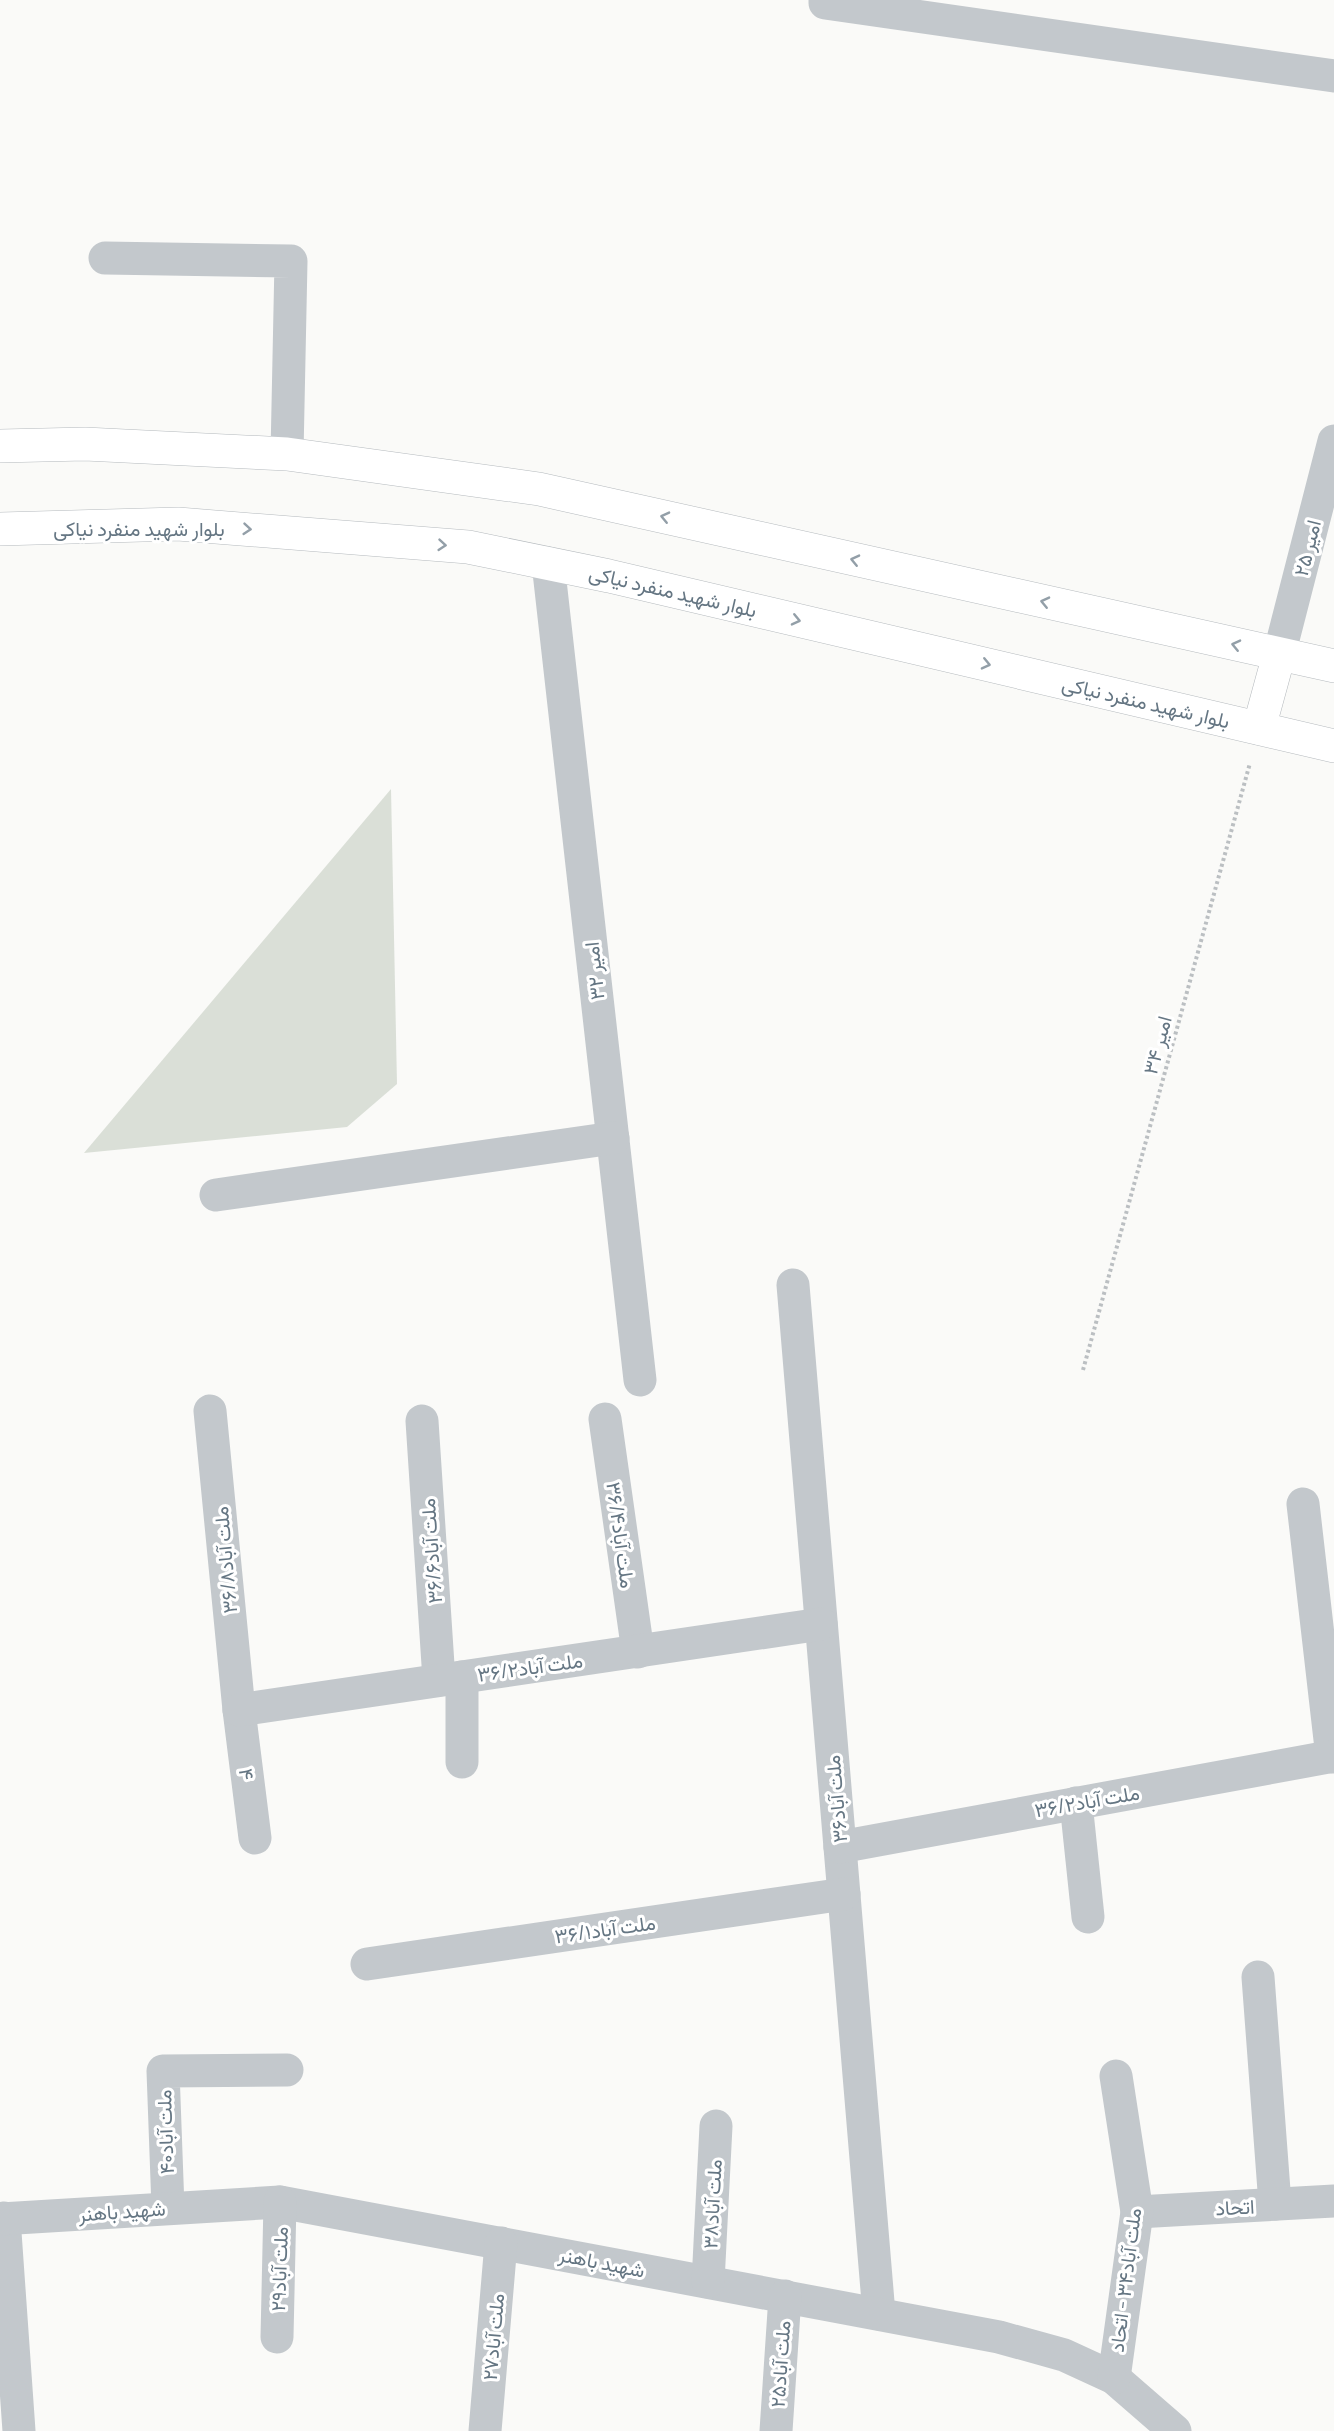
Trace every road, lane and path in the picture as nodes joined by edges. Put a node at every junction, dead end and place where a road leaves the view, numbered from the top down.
1 (825, 0) edge
2 (1332, 79) edge
3 (105, 258) dead end
4 (1334, 441) edge
5 (0, 446) edge
6 (287, 454) junction
7 (0, 529) edge
8 (548, 563) junction
9 (1279, 655) junction
10 (1334, 666) edge
11 (1259, 728) junction
12 (1334, 746) edge
13 (613, 1138) junction
14 (216, 1195) dead end
15 (793, 1285) dead end
16 (1083, 1370) dead end
17 (640, 1380) dead end
18 (210, 1411) dead end
19 (605, 1419) dead end
20 (422, 1421) dead end
21 (1303, 1504) dead end
22 (821, 1624) junction
23 (638, 1652) junction
24 (450, 1679) junction
25 (239, 1710) junction
26 (1333, 1756) edge
27 (462, 1762) dead end
28 (1077, 1803) junction
29 (255, 1838) dead end
30 (840, 1847) junction
31 (844, 1894) junction
32 (1088, 1917) dead end
33 (367, 1964) dead end
34 (1258, 1977) dead end
35 (287, 2070) dead end
36 (1116, 2076) dead end
37 (716, 2126) dead end
38 (1334, 2201) edge
39 (280, 2202) junction
40 (1275, 2204) junction
41 (168, 2208) junction
42 (1137, 2212) junction
43 (2, 2218) edge
44 (501, 2243) junction
45 (708, 2282) junction
46 (785, 2296) junction
47 (879, 2314) junction
48 (277, 2337) dead end
49 (1114, 2378) junction
50 (19, 2431) edge
51 (485, 2431) edge
52 (776, 2431) edge
53 (1175, 2431) edge

1 - 2 street
3 - 6 street
4 - 9 street, امیر ۲۵
5 - 6 main road
9 -> 6 main road
7 -> 8 main road, بلوار شهید منفرد نیاکی
8 -> 11 main road, بلوار شهید منفرد نیاکی
8 - 13 street, امیر ۳۲
9 - 10 main road
9 - 11 main road
11 - 12 main road, بلوار شهید منفرد نیاکی
11 - 16 path, امیر ۳۴
13 - 14 street
13 - 17 street, امیر ۳۲
15 - 22 street, ملت آباد۳۶
18 - 25 street, ملت آباد۳۶/۸
19 - 23 street, ملت آباد۳۶/۴
20 - 24 street, ملت آباد۳۶/۶
21 - 26 street
22 - 23 street, ملت آباد۳۶/۲
22 - 30 street, ملت آباد۳۶
23 - 24 street, ملت آباد۳۶/۲
24 - 25 street, ملت آباد۳۶/۲
24 - 27 street, ملت آباد۳۶/۶
25 - 29 street, ۴
26 - 28 street, ملت آباد۳۶/۲
28 - 30 street, ملت آباد۳۶/۲
28 - 32 street
30 - 31 street, ملت آباد۳۶
31 - 33 street, ملت آباد۳۶/۱
31 - 47 street, ملت آباد۳۶
34 - 40 street
35 - 41 street, ملت آباد۴۰
36 - 42 street, ملت آباد۳۴ - اتحاد
37 - 45 street, ملت آباد۳۸
38 - 40 street, اتحاد
39 - 41 street, شهید باهنر
39 - 44 street, شهید باهنر
39 - 48 street, ملت آباد۲۹
40 - 42 street, اتحاد
41 - 43 street, شهید باهنر
42 - 49 street, ملت آباد۳۴ - اتحاد
43 - 50 street
44 - 45 street, شهید باهنر
44 - 51 street, ملت آباد۲۷
45 - 46 street, شهید باهنر
46 - 47 street, شهید باهنر
46 - 52 street, ملت آباد۲۵
47 - 49 street, شهید باهنر
49 - 53 street, شهید باهنر

